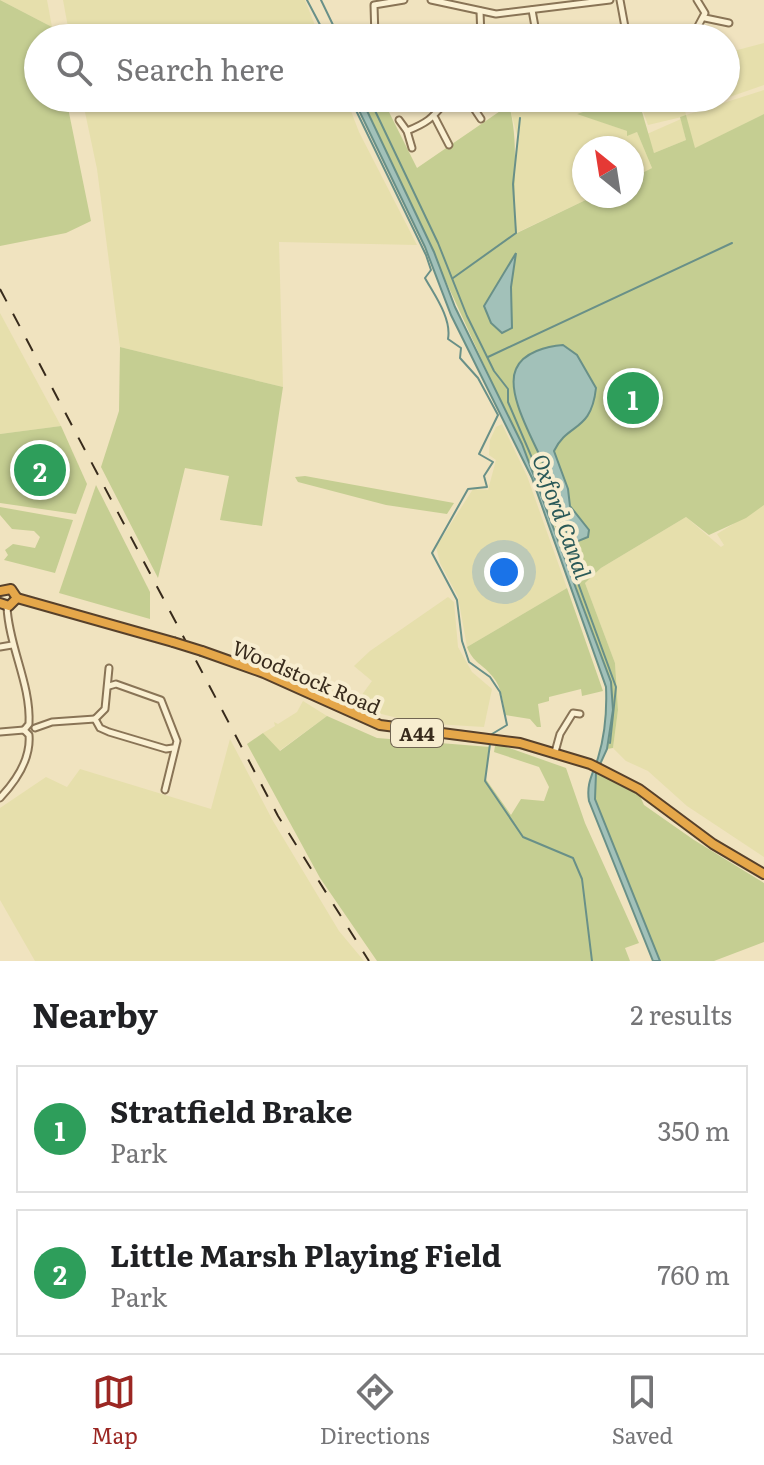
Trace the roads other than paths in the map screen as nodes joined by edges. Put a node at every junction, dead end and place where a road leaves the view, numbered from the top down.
1 (404, 0) edge
2 (431, 0) edge
3 (610, 0) edge
4 (620, 0) edge
5 (697, 0) edge
6 (532, 10) junction
7 (480, 11) junction
8 (705, 18) junction
9 (729, 23) dead end
10 (375, 24) edge
11 (480, 24) edge
12 (534, 24) edge
13 (624, 24) edge
14 (702, 24) edge
15 (439, 112) edge
16 (476, 112) edge
17 (435, 118) junction
18 (481, 119) dead end
19 (399, 120) dead end
20 (407, 131) junction
21 (449, 145) dead end
22 (412, 148) dead end
23 (0, 592) edge
24 (17, 598) junction
25 (2, 604) edge
26 (12, 645) junction
27 (0, 647) edge
28 (109, 668) dead end
29 (109, 686) junction
30 (580, 714) dead end
31 (95, 719) junction
32 (32, 726) junction
33 (24, 730) junction
34 (0, 732) edge
35 (29, 735) junction
36 (173, 748) junction
37 (555, 752) junction
38 (165, 790) dead end
39 (0, 798) edge
40 (764, 874) edge

1 - 10 street
2 - 7 street
3 - 6 street
4 - 13 street
5 - 8 street
6 - 7 street
6 - 12 street
7 - 11 street
8 - 9 street
8 - 14 street
15 - 17 street
16 - 18 street
17 - 20 street
17 - 21 street
19 - 20 street
20 - 22 street
23 - 24 highway, A44
24 - 25 highway
24 - 37 highway, Woodstock Road / A44, bridge
25 - 26 street
26 - 27 street
26 - 32 street
28 - 29 street
29 - 31 street
29 - 36 street
30 - 37 street
31 - 32 street
31 - 36 street
32 - 33 street
32 - 35 street
33 - 34 street
33 - 35 street
35 - 39 street
36 - 38 street
37 - 40 highway, Woodstock Road / A44

